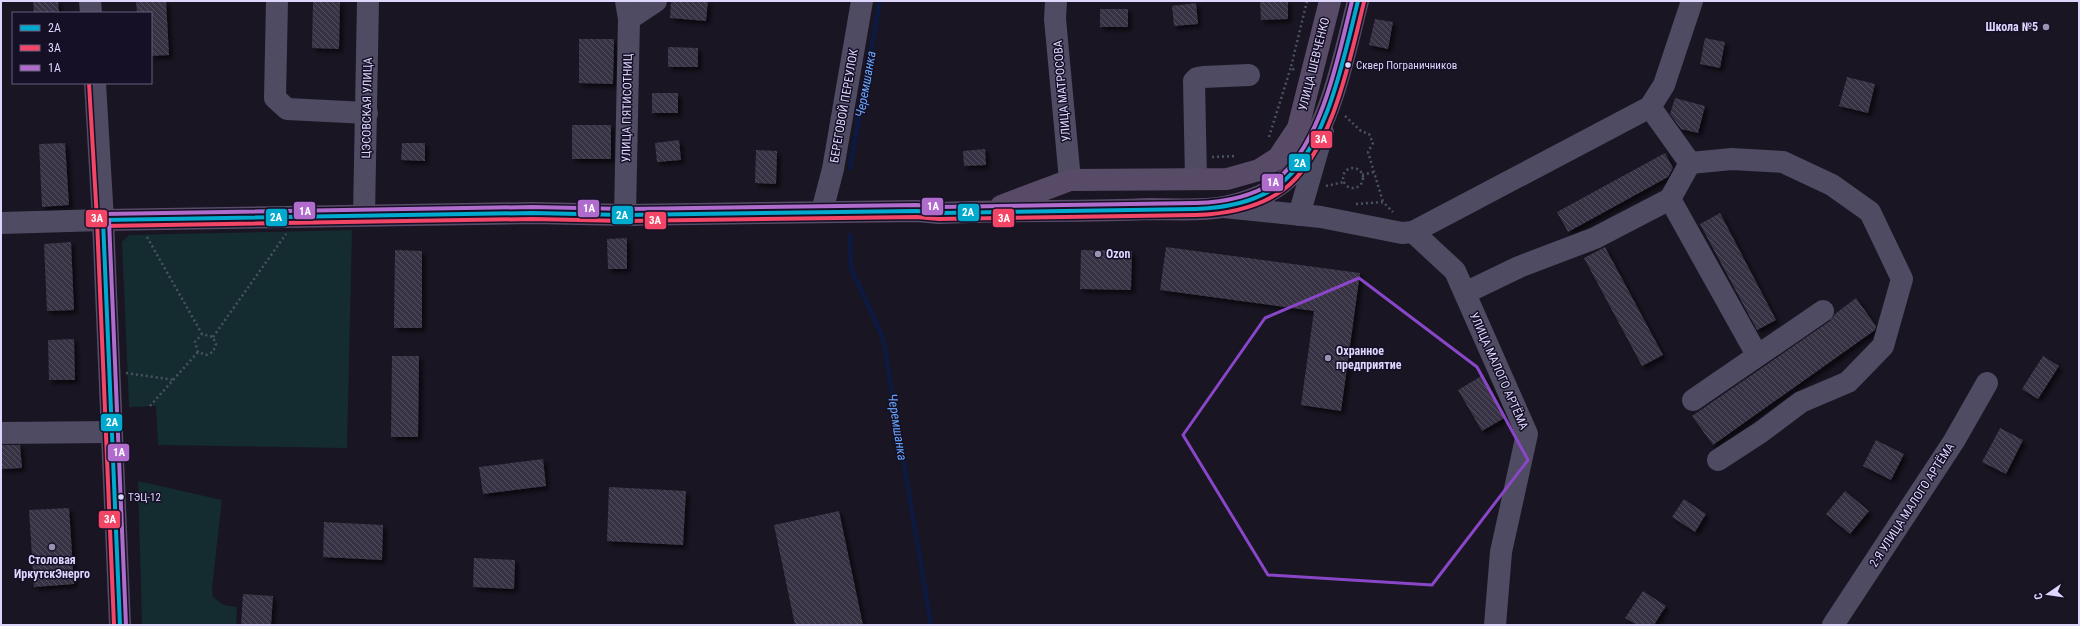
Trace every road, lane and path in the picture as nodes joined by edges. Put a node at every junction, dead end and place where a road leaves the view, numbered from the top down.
1 (90, 1) edge
2 (277, 1) edge
3 (368, 1) edge
4 (656, 1) edge
5 (862, 1) edge
6 (1056, 1) edge
7 (1330, 1) edge
8 (1358, 1) edge
9 (1692, 1) edge
10 (627, 10) edge
11 (91, 12) edge
12 (1290, 67) dead end
13 (1249, 75) dead end
14 (95, 84) edge
15 (1338, 103) junction
16 (1650, 107) junction
17 (367, 113) junction
18 (1298, 128) junction
19 (1269, 138) dead end
20 (1241, 156) dead end
21 (1196, 157) junction
22 (1690, 163) junction
23 (1374, 172) junction
24 (1362, 175) junction
25 (1196, 179) junction
26 (1070, 180) junction
27 (1344, 182) junction
28 (1320, 187) dead end
29 (1670, 200) junction
30 (1383, 202) junction
31 (1353, 205) dead end
32 (1223, 207) junction
33 (827, 211) junction
34 (989, 211) junction
35 (364, 215) junction
36 (626, 215) junction
37 (1299, 215) junction
38 (103, 220) junction
39 (1, 223) edge
40 (289, 229) dead end
41 (144, 232) dead end
42 (1413, 232) junction
43 (1465, 293) junction
44 (1823, 311) dead end
45 (202, 334) junction
46 (213, 337) junction
47 (198, 352) junction
48 (1757, 355) junction
49 (123, 373) dead end
50 (175, 380) junction
51 (1987, 383) dead end
52 (1693, 400) dead end
53 (150, 406) dead end
54 (111, 432) junction
55 (1, 433) edge
56 (1718, 460) dead end
57 (120, 625) edge
58 (1495, 625) edge
59 (1833, 625) edge

1 - 11 street
2 - 17 street
3 - 17 street, ЦЭСОВСКАЯ УЛИЦА
4 - 10 street
5 - 33 street, БЕРЕГОВОЙ ПЕРЕУЛОК
6 - 26 street, УЛИЦА МАТРОСОВА
7 - 18 main road, УЛИЦА ШЕВЧЕНКО
8 - 15 main road
9 - 16 street
10 - 36 street, УЛИЦА ПЯТИСОТНИЦ
12 - 19 path
13 - 21 street
14 - 38 street
15 - 23 path
15 - 32 main road
15 - 37 street
16 - 22 street
16 - 42 street
17 - 35 street, ЦЭСОВСКАЯ УЛИЦА
18 - 25 main road, УЛИЦА ШЕВЧЕНКО
18 - 37 street
20 - 21 path
21 - 25 street
22 - 29 street
22 - 56 street
23 - 24 path
23 - 30 path
24 - 27 path
24 - 27 path
25 - 26 main road, УЛИЦА ШЕВЧЕНКО
26 - 34 main road
27 - 28 path
29 - 43 street
29 - 48 street
30 - 31 path
30 - 42 path
32 - 34 main road
32 - 37 street
33 - 34 main road
33 - 36 main road
35 - 36 main road
35 - 38 main road
37 - 42 street
38 - 39 street
38 - 54 main road
40 - 46 path
41 - 45 path
42 - 43 street, УЛИЦА МАЛОГО АРТЁМА
43 - 58 street, УЛИЦА МАЛОГО АРТЁМА
44 - 48 street
45 - 46 path
45 - 47 path
46 - 47 path
47 - 50 path
48 - 52 street
49 - 50 path
50 - 53 path
51 - 59 street, 2-Я УЛИЦА МАЛОГО АРТЁМА
54 - 55 street
54 - 57 main road

